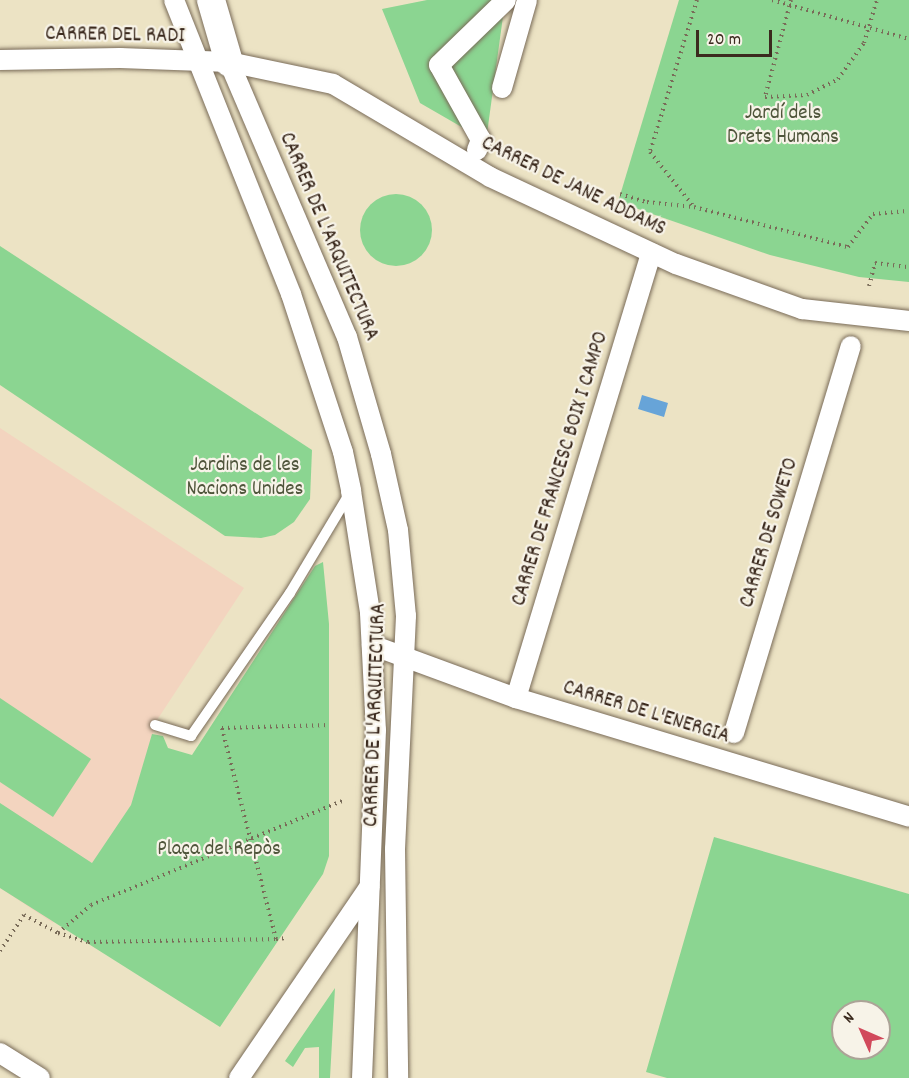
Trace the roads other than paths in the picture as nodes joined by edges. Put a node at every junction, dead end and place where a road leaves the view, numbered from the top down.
1 (174, 0) edge
2 (211, 0) edge
3 (506, 0) edge
4 (527, 0) edge
5 (0, 60) edge
6 (198, 61) junction
7 (229, 62) junction
8 (502, 88) dead end
9 (477, 150) dead end
10 (651, 253) junction
11 (909, 321) edge
12 (851, 346) dead end
13 (351, 491) junction
14 (372, 645) junction
15 (405, 660) junction
16 (516, 698) junction
17 (155, 725) dead end
18 (734, 733) dead end
19 (909, 817) edge
20 (370, 886) junction
21 (0, 1053) edge
22 (40, 1078) edge
23 (239, 1078) edge
24 (362, 1078) edge
25 (398, 1078) edge

1 - 6 street, CARRER DE L'ARQUITECTURA
2 - 7 street
3 - 9 street
4 - 8 street
5 - 6 street, CARRER DEL RADI
6 - 7 street, CARRER DEL RADI
6 - 13 street, CARRER DE L'ARQUITECTURA
7 - 10 street, CARRER DE JANE ADDAMS
7 - 15 street, CARRER DE L'ARQUITECTURA
10 - 11 street, CARRER DE JANE ADDAMS
10 - 16 street, CARRER DE FRANCESC BOIX I CAMPO
12 - 18 street, CARRER DE SOWETO
13 - 14 street, CARRER DE L'ARQUITECTURA
13 - 17 lane
14 - 15 street, CARRER DE L'ENERGIA
14 - 20 street, CARRER DE L'ARQUITECTURA
15 - 16 street, CARRER DE L'ENERGIA
15 - 25 street, CARRER DE L'ARQUITECTURA
16 - 19 street, CARRER DE L'ENERGIA
20 - 23 street
20 - 24 street, CARRER DE L'ARQUITECTURA
21 - 22 street

